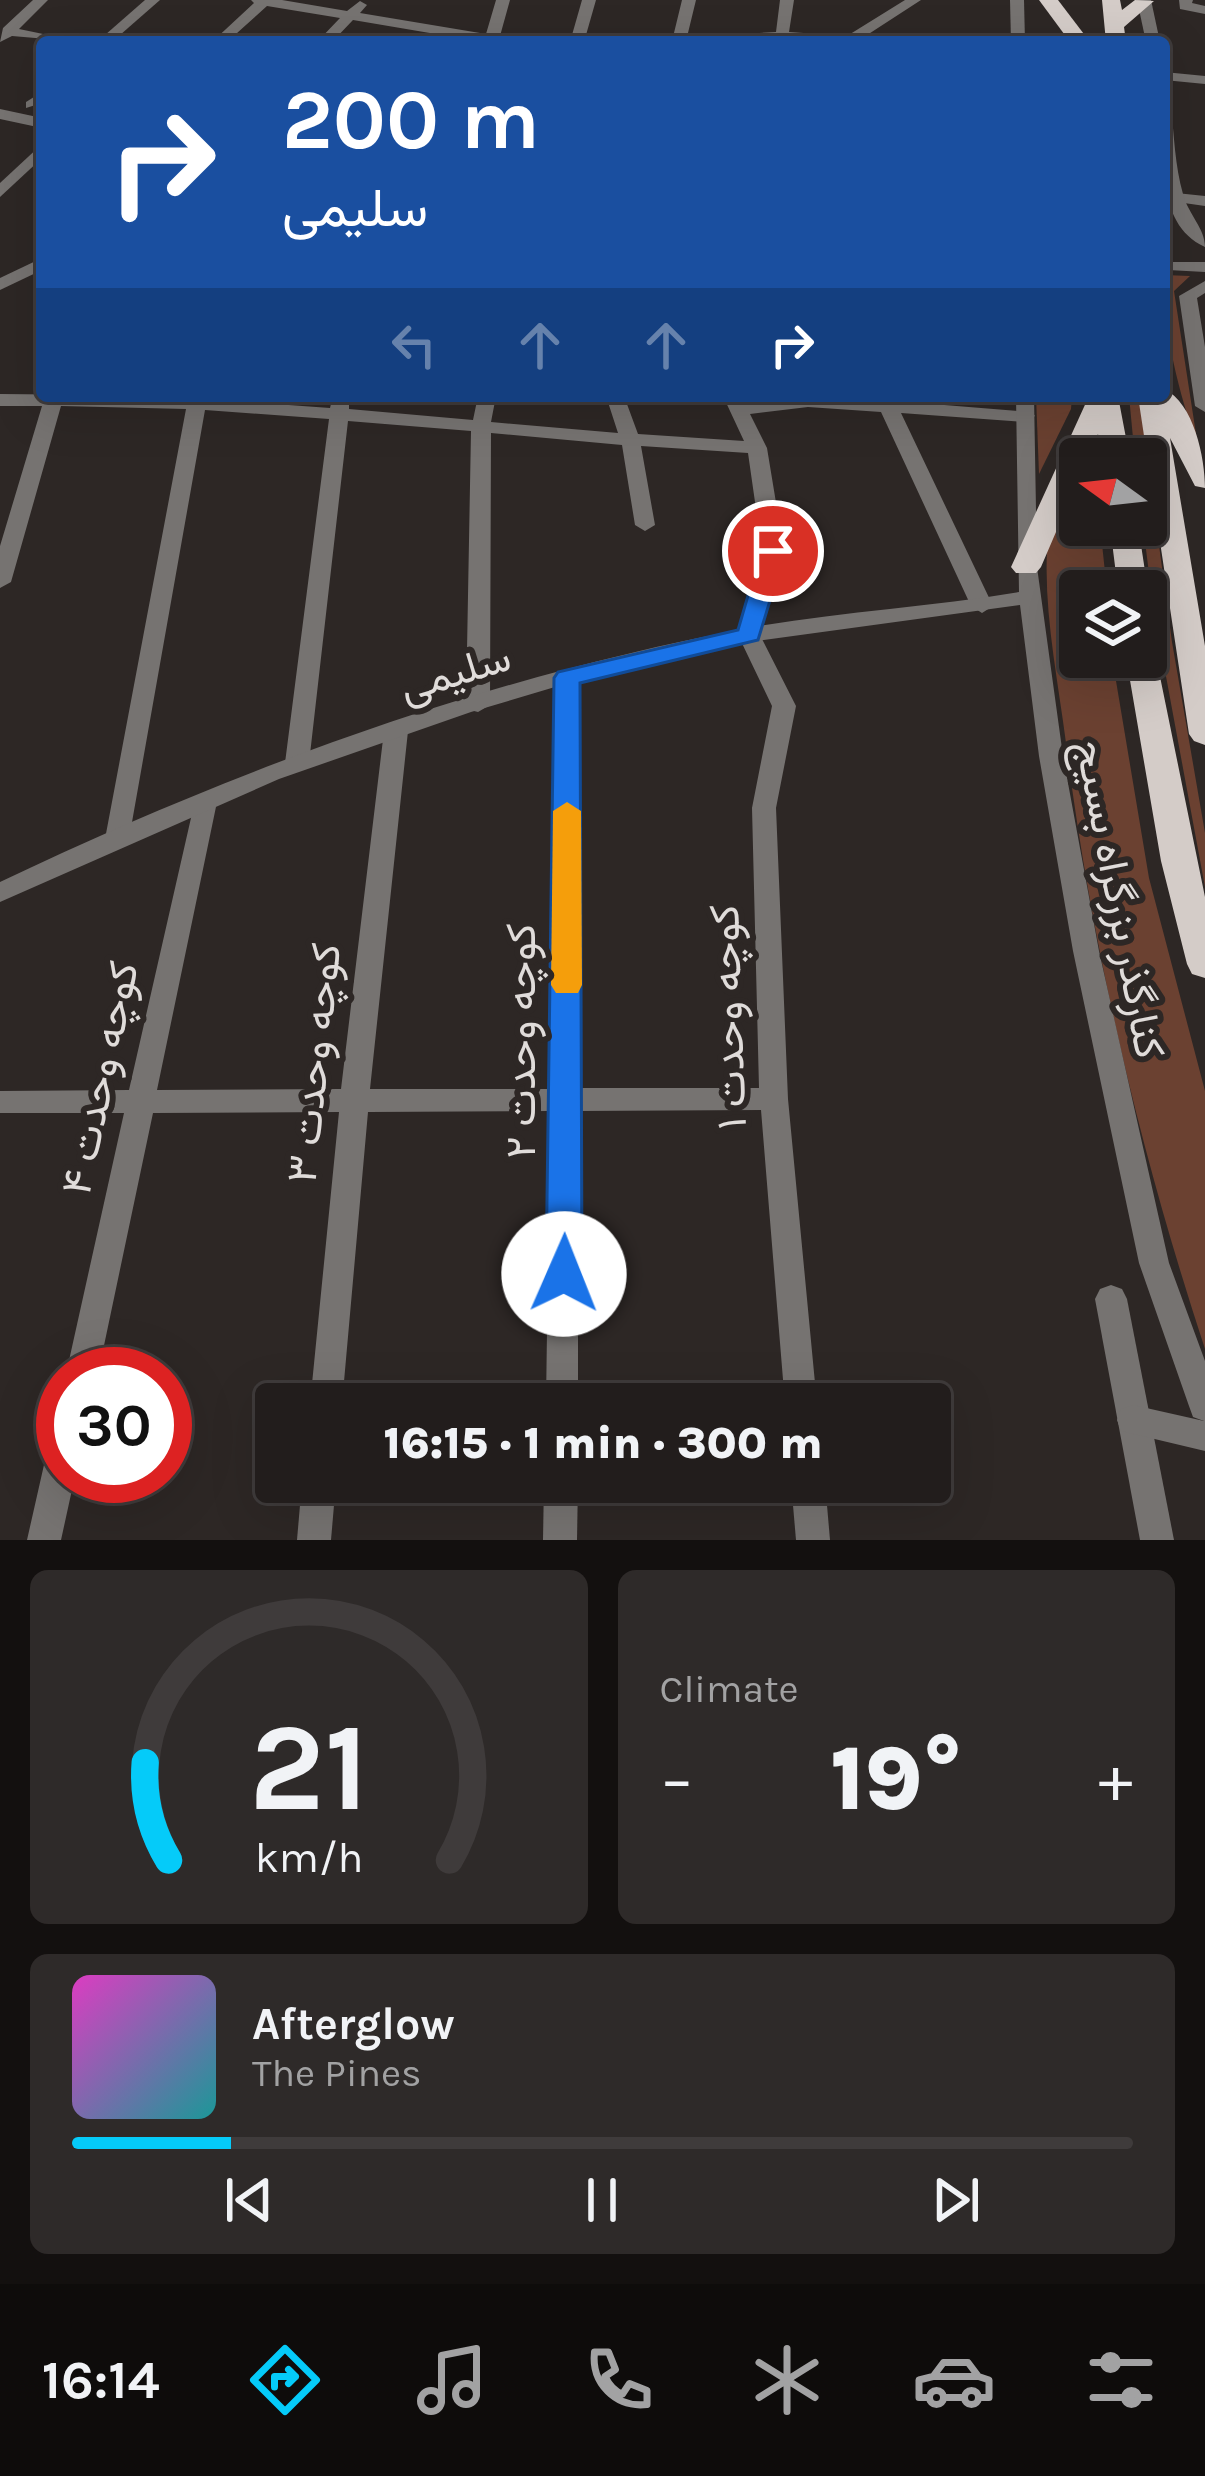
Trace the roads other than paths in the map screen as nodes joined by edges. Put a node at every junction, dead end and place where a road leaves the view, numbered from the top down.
1 (41, 0) edge
2 (153, 0) edge
3 (262, 0) edge
4 (365, 0) edge
5 (503, 0) edge
6 (589, 0) edge
7 (689, 0) edge
8 (787, 0) edge
9 (914, 0) edge
10 (1017, 0) edge
11 (1048, 0) edge
12 (1111, 0) edge
13 (1186, 0) edge
14 (1144, 1) edge
15 (1205, 10) edge
16 (1084, 12) dead end
17 (352, 13) junction
18 (405, 22) junction
19 (1115, 33) edge
20 (4, 35) edge
21 (111, 36) edge
22 (225, 36) edge
23 (330, 36) edge
24 (392, 36) edge
25 (474, 36) edge
26 (499, 36) edge
27 (579, 36) edge
28 (672, 36) edge
29 (782, 36) edge
30 (856, 36) edge
31 (1018, 36) edge
32 (1075, 36) edge
33 (1081, 36) edge
34 (1152, 36) edge
35 (36, 38) edge
36 (1170, 77) edge
37 (1205, 80) edge
38 (0, 99) edge
39 (36, 103) edge
40 (0, 114) edge
41 (36, 122) edge
42 (36, 155) edge
43 (0, 192) edge
44 (1170, 198) edge
45 (1205, 202) edge
46 (1205, 242) edge
47 (36, 266) edge
48 (1174, 266) dead end
49 (1205, 267) edge
50 (0, 285) edge
51 (1197, 291) edge
52 (36, 399) edge
53 (0, 400) edge
54 (53, 402) edge
55 (195, 402) edge
56 (243, 402) edge
57 (486, 402) edge
58 (617, 402) edge
59 (772, 402) edge
60 (885, 402) edge
61 (931, 402) edge
62 (1101, 402) edge
63 (1104, 402) edge
64 (1152, 402) edge
65 (1165, 402) edge
66 (737, 403) edge
67 (338, 404) edge
68 (1025, 406) edge
69 (1205, 406) edge
70 (482, 426) junction
71 (1112, 438) edge
72 (631, 442) junction
73 (757, 448) junction
74 (1205, 480) edge
75 (645, 525) dead end
76 (0, 582) edge
77 (1028, 582) junction
78 (982, 606) junction
79 (749, 635) junction
80 (567, 678) junction
81 (1145, 678) edge
82 (478, 705) junction
83 (396, 731) junction
84 (1205, 734) edge
85 (297, 763) junction
86 (205, 802) junction
87 (117, 839) junction
88 (1, 895) edge
89 (1205, 964) edge
90 (567, 1100) junction
91 (774, 1100) junction
92 (0, 1102) edge
93 (140, 1102) junction
94 (354, 1104) junction
95 (1111, 1299) dead end
96 (88, 1347) edge
97 (328, 1383) edge
98 (562, 1383) edge
99 (799, 1383) edge
100 (1205, 1406) edge
101 (1133, 1420) junction
102 (1205, 1436) edge
103 (52, 1503) edge
104 (317, 1503) edge
105 (561, 1503) edge
106 (810, 1503) edge
107 (44, 1540) edge
108 (314, 1540) edge
109 (560, 1540) edge
110 (813, 1540) edge
111 (1157, 1540) edge

1 - 20 street
2 - 21 street
3 - 17 street
3 - 22 street
4 - 17 street
5 - 26 street
6 - 27 street
7 - 28 street
8 - 29 street
9 - 30 street
10 - 31 street
11 - 32 highway
12 - 19 highway
13 - 15 street
14 - 19 highway
14 - 34 street
16 - 33 highway
17 - 18 street
17 - 23 street
18 - 24 street
18 - 25 street
20 - 35 street
36 - 37 street
38 - 39 street
40 - 41 street
42 - 43 street
44 - 45 street
44 - 46 street
47 - 50 street
48 - 49 street
51 - 69 street
52 - 53 street
54 - 76 street
55 - 87 street
56 - 67 street
57 - 70 street
58 - 72 street
59 - 66 street
60 - 78 street
61 - 68 street
62 - 77 highway
63 - 71 highway
64 - 84 highway
65 - 74 highway
66 - 73 street
67 - 70 street
67 - 85 street
68 - 77 street, کنارگذر بزرگراه بسیج
70 - 72 street
70 - 82 street
72 - 73 street
72 - 75 street
73 - 79 street
77 - 78 street, سلیمی
77 - 100 street, کنارگذر بزرگراه بسیج
78 - 79 street, سلیمی
79 - 80 street, سلیمی
79 - 91 street, کوچه وحدت ۱
80 - 82 street, سلیمی
80 - 90 street, کوچه وحدت ۲
81 - 89 highway
82 - 83 street, سلیمی
83 - 85 street, سلیمی
83 - 94 street, کوچه وحدت ۳
85 - 86 street, سلیمی
86 - 87 street, سلیمی
86 - 93 street, کوچه وحدت ۴
87 - 88 street, سلیمی
90 - 91 street
90 - 94 street
90 - 98 street, کوچه وحدت ۲
91 - 99 street, کوچه وحدت ۱
92 - 93 street
93 - 94 street
93 - 96 street, کوچه وحدت ۴
94 - 97 street, کوچه وحدت ۳
95 - 101 street
101 - 102 street
101 - 111 street
103 - 107 street
104 - 108 street
105 - 109 street
106 - 110 street

